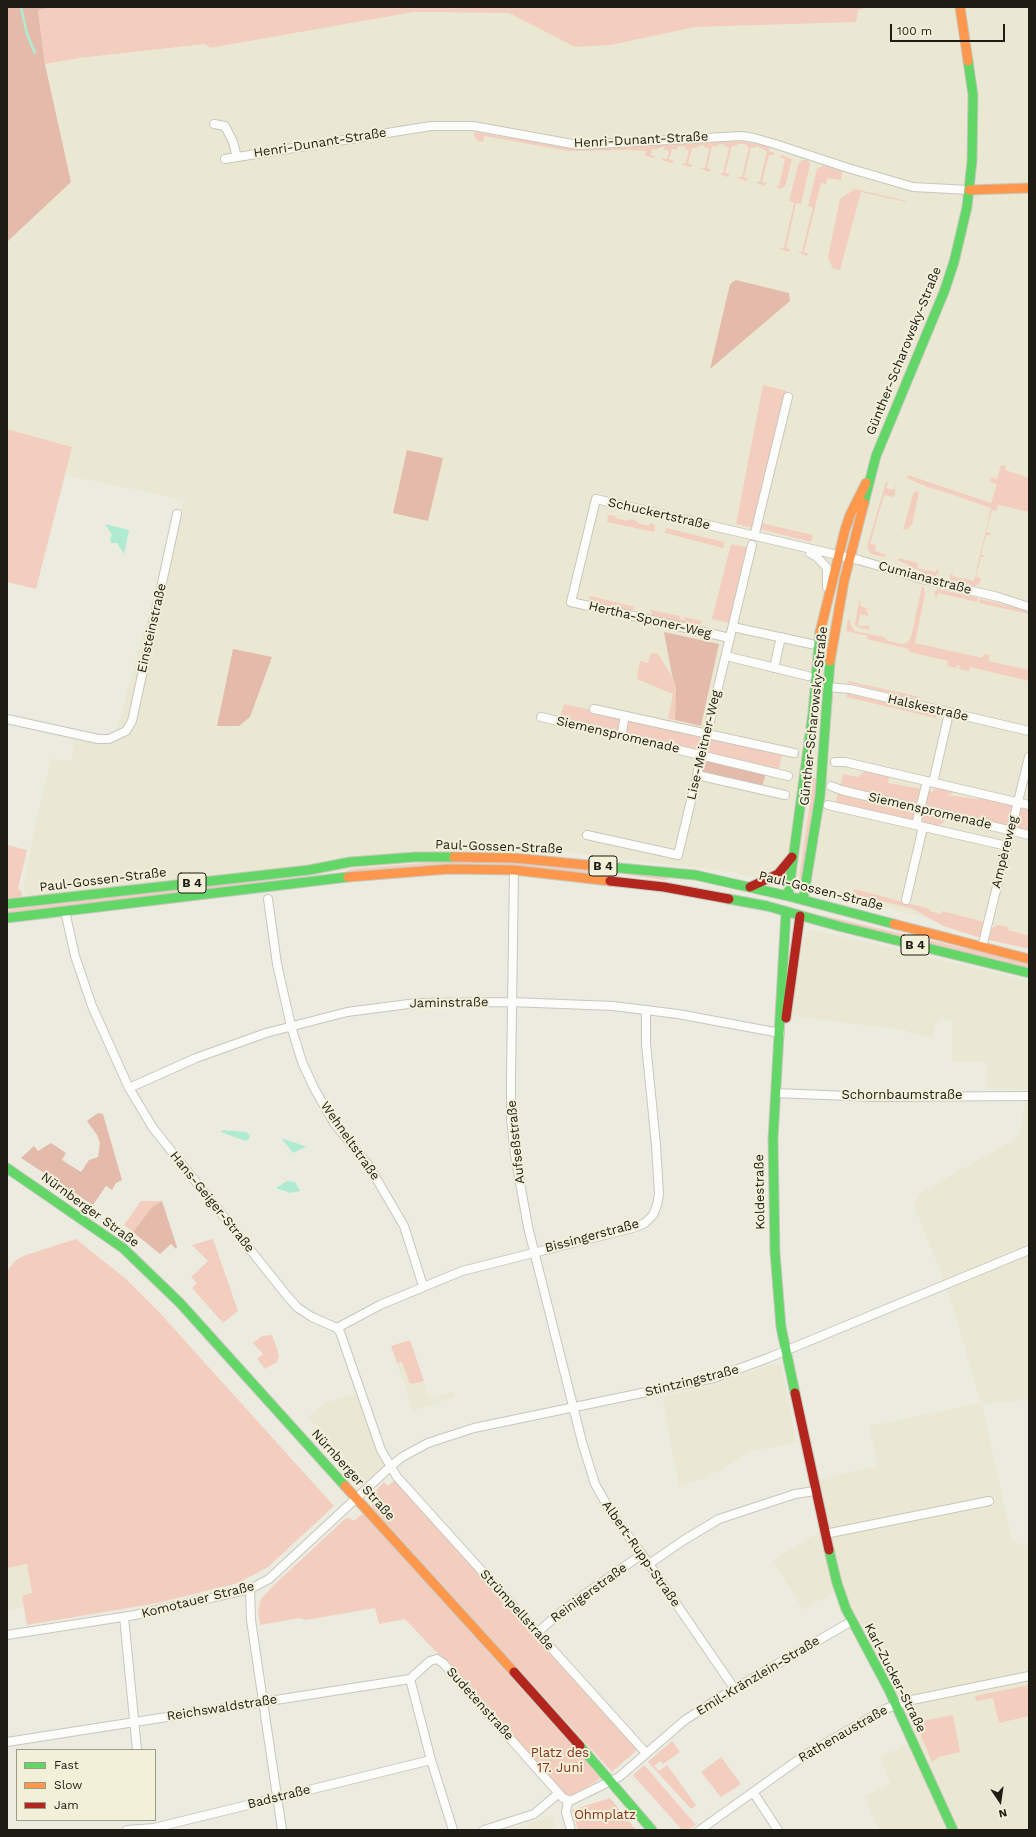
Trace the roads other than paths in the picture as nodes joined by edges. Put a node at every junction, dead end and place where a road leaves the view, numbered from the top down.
1 (960, 7) edge
2 (214, 124) dead end
3 (236, 157) junction
4 (225, 159) dead end
5 (1029, 188) edge
6 (969, 190) junction
7 (788, 397) dead end
8 (871, 474) junction
9 (177, 514) dead end
10 (755, 532) dead end
11 (752, 545) dead end
12 (803, 548) junction
13 (839, 556) junction
14 (850, 558) junction
15 (1012, 601) junction
16 (571, 602) joint
17 (826, 602) junction
18 (1029, 602) edge
19 (1029, 607) edge
20 (733, 627) junction
21 (730, 638) junction
22 (780, 638) junction
23 (811, 644) dead end
24 (726, 656) junction
25 (774, 668) junction
26 (808, 676) dead end
27 (827, 686) junction
28 (594, 709) dead end
29 (813, 712) junction
30 (949, 712) junction
31 (625, 716) junction
32 (541, 717) dead end
33 (7, 719) edge
34 (825, 725) junction
35 (1029, 731) edge
36 (707, 734) junction
37 (621, 736) junction
38 (794, 753) dead end
39 (702, 755) junction
40 (1029, 757) edge
41 (835, 762) dead end
42 (697, 775) junction
43 (788, 776) dead end
44 (930, 782) junction
45 (831, 786) dead end
46 (785, 795) dead end
47 (1018, 802) junction
48 (828, 805) dead end
49 (1029, 805) edge
50 (920, 809) junction
51 (920, 826) junction
52 (1011, 830) junction
53 (587, 835) dead end
54 (1029, 835) edge
55 (1007, 846) junction
56 (793, 855) junction
57 (362, 862) junction
58 (514, 870) junction
59 (664, 872) junction
60 (363, 876) junction
61 (664, 887) junction
62 (750, 887) junction
63 (788, 896) junction
64 (268, 899) dead end
65 (803, 900) junction
66 (906, 900) dead end
67 (7, 904) edge
68 (66, 911) junction
69 (786, 912) junction
70 (800, 916) junction
71 (7, 918) edge
72 (982, 947) junction
73 (1029, 959) edge
74 (1029, 973) edge
75 (511, 1002) junction
76 (646, 1010) junction
77 (291, 1026) junction
78 (780, 1033) junction
79 (129, 1088) junction
80 (775, 1093) junction
81 (1029, 1096) edge
82 (7, 1168) edge
83 (1029, 1250) edge
84 (534, 1251) junction
85 (423, 1286) junction
86 (337, 1328) junction
87 (786, 1350) junction
88 (573, 1407) junction
89 (390, 1467) junction
90 (815, 1491) junction
91 (356, 1497) junction
92 (989, 1501) dead end
93 (825, 1534) junction
94 (641, 1555) junction
95 (649, 1564) junction
96 (250, 1589) junction
97 (124, 1617) junction
98 (852, 1621) junction
99 (538, 1632) junction
100 (7, 1635) edge
101 (1029, 1676) edge
102 (410, 1679) junction
103 (734, 1688) junction
104 (263, 1702) junction
105 (896, 1705) junction
106 (134, 1722) junction
107 (7, 1742) edge
108 (137, 1749) edge
109 (646, 1753) junction
110 (430, 1760) junction
111 (612, 1780) junction
112 (559, 1792) junction
113 (753, 1792) junction
114 (278, 1798) junction
115 (568, 1801) junction
116 (144, 1826) edge
117 (127, 1830) edge
118 (282, 1830) edge
119 (453, 1830) edge
120 (484, 1830) edge
121 (571, 1830) edge
122 (652, 1830) edge
123 (700, 1830) edge
124 (778, 1830) edge
125 (953, 1830) edge

1 - 6 street, Günther-Scharowsky-Straße
2 - 3 street, Henri-Dunant-Straße
3 - 4 street, Henri-Dunant-Straße
3 - 6 street, Henri-Dunant-Straße
5 - 6 street
6 - 8 street, Günther-Scharowsky-Straße
7 - 10 street
8 - 13 street, Günther-Scharowsky-Straße
8 - 14 street, Günther-Scharowsky-Straße
9 - 33 street, Einsteinstraße
11 - 20 street, Lise-Meitner-Weg
12 - 13 street, Schuckertstraße
12 - 16 street, Schuckertstraße
12 - 17 street, Schuckertstraße
13 - 14 street, Cumianastraße
13 - 17 street, Günther-Scharowsky-Straße
14 - 15 street, Cumianastraße
14 - 27 street, Günther-Scharowsky-Straße
15 - 18 street, Cumianastraße
15 - 19 street, Cumianastraße
16 - 21 street, Hertha-Sponer-Weg
17 - 29 street, Günther-Scharowsky-Straße
20 - 21 street, Lise-Meitner-Weg
20 - 22 street
21 - 24 street, Lise-Meitner-Weg
22 - 23 street
22 - 25 street
24 - 25 street
24 - 36 street, Lise-Meitner-Weg
25 - 26 street
27 - 30 street, Halskestraße
27 - 34 street, Günther-Scharowsky-Straße
28 - 31 street, Siemenspromenade
29 - 34 street
29 - 56 street, Günther-Scharowsky-Straße
30 - 35 street, Halskestraße
30 - 44 street
31 - 36 street, Siemenspromenade
31 - 37 street
32 - 37 street, Siemenspromenade
34 - 65 street, Günther-Scharowsky-Straße
36 - 38 street, Siemenspromenade
36 - 39 street, Lise-Meitner-Weg
37 - 39 street, Siemenspromenade
39 - 42 street, Lise-Meitner-Weg
39 - 43 street, Siemenspromenade
40 - 47 street, Ampèreweg
41 - 44 street
42 - 46 street
42 - 53 street, Lise-Meitner-Weg
44 - 47 street
44 - 50 street
45 - 50 street, Siemenspromenade
47 - 49 street
47 - 52 street, Ampèreweg
48 - 51 street, Siemenspromenade
50 - 51 street
50 - 52 street, Siemenspromenade
51 - 55 street, Siemenspromenade
51 - 66 street
52 - 54 street, Siemenspromenade
52 - 55 street, Ampèreweg
55 - 72 street, Ampèreweg
56 - 62 street, Günther-Scharowsky-Straße
56 - 63 street, Günther-Scharowsky-Straße
57 - 59 street, Paul-Gossen-Straße / B 4
57 - 60 street
57 - 67 street, Paul-Gossen-Straße / B 4
58 - 60 street, Paul-Gossen-Straße / B 4
58 - 61 street, Paul-Gossen-Straße / B 4
58 - 75 street, Aufseßstraße
59 - 61 street
59 - 62 street, Paul-Gossen-Straße / B 4
60 - 68 street, Paul-Gossen-Straße / B 4
61 - 69 street, Paul-Gossen-Straße / B 4
62 - 63 street, Paul-Gossen-Straße / B 4
63 - 65 street, Paul-Gossen-Straße / B 4
63 - 69 street, Koldestraße
64 - 77 street, Wehneltstraße
65 - 70 street, Günther-Scharowsky-Straße
65 - 72 street, Paul-Gossen-Straße / B 4
68 - 71 street, Paul-Gossen-Straße / B 4
68 - 79 street, Hans-Geiger-Straße
69 - 70 street, Paul-Gossen-Straße / B 4
69 - 78 street, Koldestraße
70 - 74 street, Paul-Gossen-Straße / B 4
70 - 78 street, Koldestraße
72 - 73 street, Paul-Gossen-Straße / B 4
75 - 76 street, Jaminstraße
75 - 77 street, Jaminstraße
75 - 84 street, Aufseßstraße
76 - 78 street, Jaminstraße
76 - 84 street, Bissingerstraße
77 - 79 street, Jaminstraße
77 - 85 street, Wehneltstraße
78 - 80 street, Koldestraße
79 - 86 street, Hans-Geiger-Straße
80 - 81 street, Schornbaumstraße
80 - 87 street, Koldestraße
82 - 91 street, Nürnberger Straße
83 - 87 street, Stintzingstraße
84 - 85 street, Bissingerstraße
84 - 88 street, Aufseßstraße
85 - 86 street, Bissingerstraße
86 - 89 street
87 - 88 street, Stintzingstraße
87 - 90 street, Karl-Zucker-Straße
88 - 89 street, Stintzingstraße
88 - 94 street, Albert-Rupp-Straße
89 - 91 street, Stintzingstraße
89 - 99 street, Strümpellstraße
90 - 93 street, Karl-Zucker-Straße
90 - 95 street
91 - 96 street, Komotauer Straße
91 - 111 street, Nürnberger Straße
92 - 93 street
93 - 98 street, Karl-Zucker-Straße
94 - 95 street, Albert-Rupp-Straße
94 - 99 street, Reinigerstraße
95 - 103 street, Albert-Rupp-Straße
96 - 97 street, Komotauer Straße
96 - 104 street
97 - 100 street, Komotauer Straße
97 - 106 street
98 - 103 street, Emil-Kränzlein-Straße
98 - 105 street, Karl-Zucker-Straße
99 - 109 street, Strümpellstraße
101 - 105 street, Rathenaustraße
102 - 104 street, Reichswaldstraße
102 - 110 street
102 - 112 street, Sudetenstraße
103 - 109 street, Emil-Kränzlein-Straße
104 - 106 street, Reichswaldstraße
104 - 114 street
105 - 113 street, Rathenaustraße
105 - 125 street, Karl-Zucker-Straße
106 - 107 street, Reichswaldstraße
106 - 108 street
109 - 111 street, Emil-Kränzlein-Straße
110 - 114 street, Badstraße
110 - 119 street
111 - 115 street, Emil-Kränzlein-Straße
111 - 122 street, Nürnberger Straße
112 - 115 street, Sudetenstraße
112 - 120 street
113 - 123 street, Rathenaustraße
113 - 124 street
114 - 116 street, Badstraße
114 - 118 street
115 - 121 street
116 - 117 street, Badstraße

